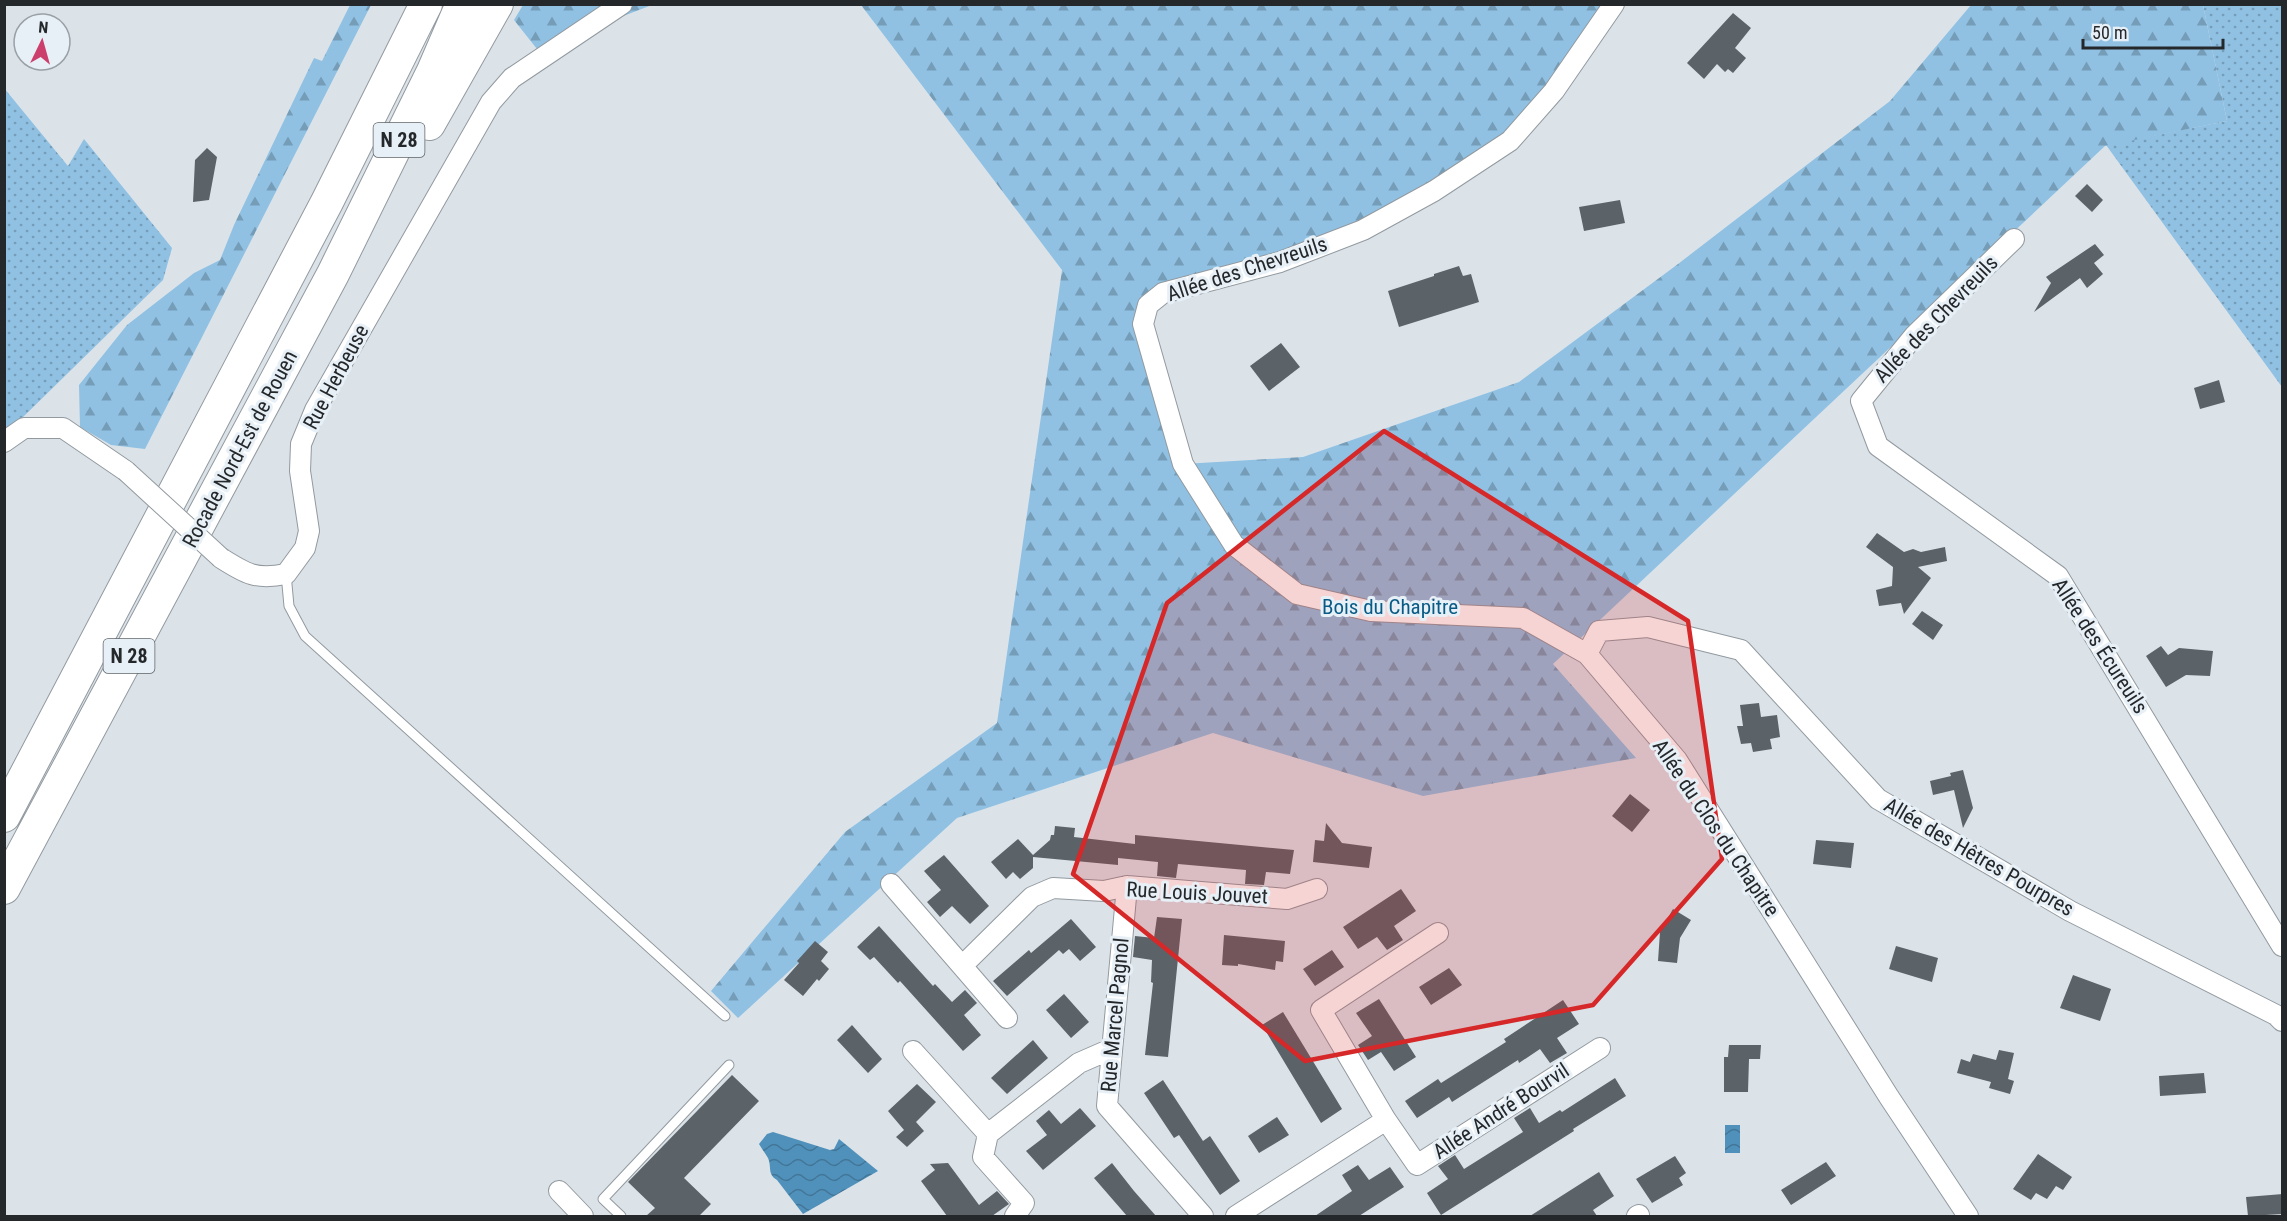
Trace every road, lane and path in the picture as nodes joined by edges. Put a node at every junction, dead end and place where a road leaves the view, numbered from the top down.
1 (406, 4) edge
2 (426, 4) edge
3 (462, 4) edge
4 (497, 4) edge
5 (622, 4) edge
6 (1614, 4) edge
7 (367, 124) junction
8 (2014, 239) dead end
9 (333, 274) junction
10 (1148, 305) joint
11 (1860, 401) joint
12 (4, 442) edge
13 (286, 574) junction
14 (1587, 654) junction
15 (4, 816) edge
16 (891, 884) dead end
17 (1127, 886) junction
18 (4, 888) edge
19 (1317, 889) dead end
20 (1438, 933) dead end
21 (2283, 946) edge
22 (962, 966) junction
23 (725, 1016) dead end
24 (1007, 1018) dead end
25 (2283, 1021) edge
26 (1600, 1048) dead end
27 (1111, 1049) junction
28 (913, 1051) dead end
29 (729, 1065) dead end
30 (1386, 1120) junction
31 (988, 1134) junction
32 (559, 1191) dead end
33 (584, 1216) edge
34 (621, 1216) edge
35 (1016, 1216) edge
36 (1203, 1216) edge
37 (1236, 1216) edge
38 (1968, 1216) edge

1 - 7 highway
2 - 7 highway, Rocade Nord-Est de Rouen / N 28
3 - 9 highway, Rocade Nord-Est de Rouen / N 28
4 - 9 highway
5 - 13 street, Rue Herbeuse
6 - 10 street, Allée des Chevreuils
7 - 15 highway, Rocade Nord-Est de Rouen / N 28
8 - 11 street, Allée des Chevreuils
9 - 18 highway, Rocade Nord-Est de Rouen / N 28
10 - 14 street, Allée du Clos du Chapitre
11 - 21 street, Allée des Écureuils
12 - 13 street, bridge
13 - 23 lane
14 - 25 street, Allée des Hêtres Pourpres
14 - 38 street, Allée du Clos du Chapitre
16 - 22 street
17 - 19 street, Rue Louis Jouvet
17 - 22 street, Rue Louis Jouvet
17 - 27 street, Rue Marcel Pagnol
20 - 30 street
22 - 24 street
26 - 30 street, Allée André Bourvil
27 - 31 street
27 - 36 street, Rue Marcel Pagnol
28 - 31 street
29 - 34 lane
30 - 37 street
31 - 35 street
32 - 33 street

